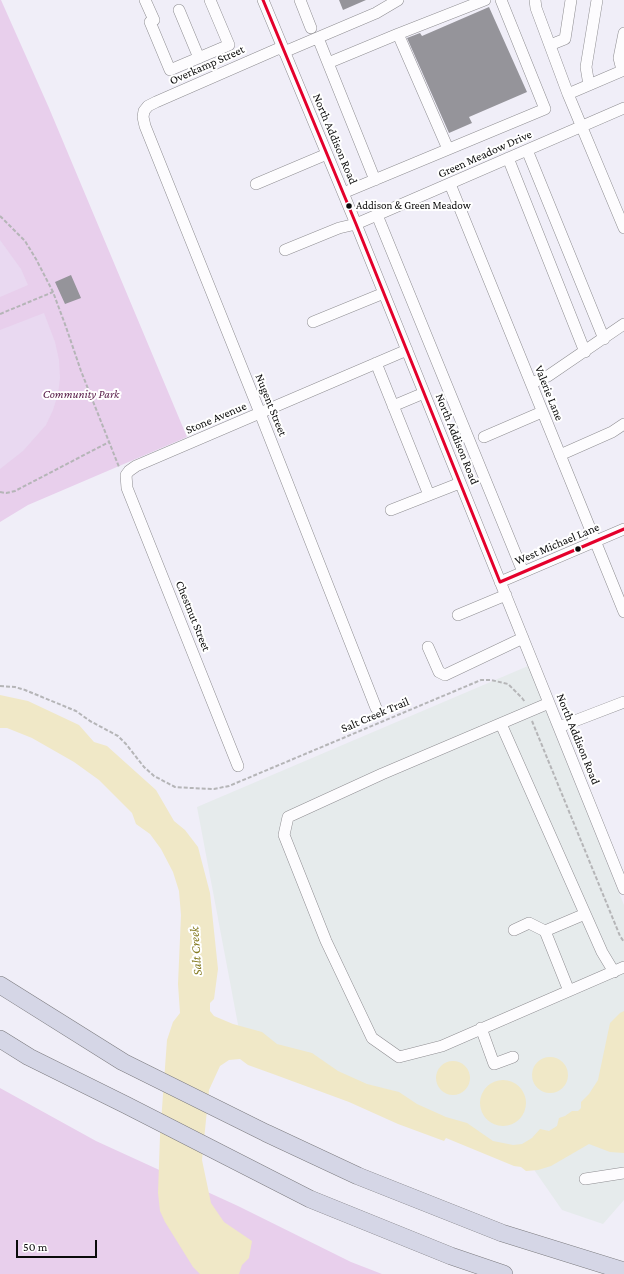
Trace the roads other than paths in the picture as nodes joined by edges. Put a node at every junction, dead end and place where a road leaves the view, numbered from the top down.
1 (145, 0) edge
2 (210, 0) edge
3 (263, 0) edge
4 (300, 0) edge
5 (398, 0) edge
6 (484, 0) edge
7 (501, 0) edge
8 (535, 0) edge
9 (572, 0) edge
10 (597, 0) edge
11 (179, 10) dead end
12 (311, 28) dead end
13 (624, 33) edge
14 (398, 34) junction
15 (318, 38) junction
16 (550, 46) junction
17 (283, 50) junction
18 (199, 58) junction
19 (328, 63) junction
20 (623, 70) edge
21 (589, 85) junction
22 (568, 94) junction
23 (624, 108) edge
24 (144, 112) joint
25 (582, 126) junction
26 (448, 150) junction
27 (527, 150) junction
28 (327, 154) junction
29 (508, 158) junction
30 (375, 180) junction
31 (256, 184) dead end
32 (450, 184) junction
33 (344, 193) junction
34 (377, 215) junction
35 (356, 224) junction
36 (624, 228) edge
37 (285, 250) dead end
38 (384, 293) junction
39 (313, 322) dead end
40 (624, 324) edge
41 (604, 339) junction
42 (407, 350) junction
43 (585, 352) junction
44 (376, 363) junction
45 (532, 383) junction
46 (424, 393) junction
47 (393, 406) junction
48 (542, 412) junction
49 (260, 413) junction
50 (624, 424) edge
51 (484, 437) dead end
52 (560, 455) junction
53 (126, 475) joint
54 (460, 483) junction
55 (429, 495) junction
56 (391, 510) dead end
57 (624, 529) edge
58 (595, 541) junction
59 (523, 572) junction
60 (500, 582) junction
61 (506, 595) junction
62 (623, 609) edge
63 (458, 615) dead end
64 (523, 638) junction
65 (428, 647) dead end
66 (624, 702) edge
67 (549, 703) junction
68 (376, 708) dead end
69 (501, 724) junction
70 (559, 727) junction
71 (238, 766) dead end
72 (624, 889) edge
73 (585, 914) junction
74 (514, 930) dead end
75 (545, 931) junction
76 (624, 967) edge
77 (614, 972) junction
78 (0, 985) edge
79 (569, 991) junction
80 (481, 1028) junction
81 (0, 1039) edge
82 (513, 1057) dead end
83 (624, 1173) edge
84 (585, 1179) dead end
85 (624, 1271) edge
86 (504, 1274) edge

1 - 18 street
2 - 18 street
3 - 17 street, North Addison Road
4 - 12 street
5 - 15 street, Overkamp Street
6 - 14 street
7 - 26 street
8 - 16 street
9 - 16 street
10 - 21 street
11 - 18 street
13 - 20 street
14 - 19 street
14 - 26 street
15 - 17 street, Overkamp Street
15 - 19 street
16 - 22 street
17 - 24 street, Overkamp Street
17 - 28 street, North Addison Road
19 - 30 street
20 - 21 street
21 - 22 street
22 - 25 street
23 - 25 street, Green Meadow Drive
24 - 49 street, Nugent Street
25 - 27 street, Green Meadow Drive
25 - 36 street
26 - 30 street
27 - 29 street, Green Meadow Drive
27 - 41 street
28 - 31 street
28 - 33 street, North Addison Road
29 - 32 street, Green Meadow Drive
29 - 43 street
30 - 33 street
32 - 34 street, Green Meadow Drive
32 - 45 street, Valerie Lane
33 - 35 street, North Addison Road
34 - 35 street, Green Meadow Drive
34 - 59 street
35 - 37 street, Green Meadow Drive
35 - 38 street, North Addison Road
38 - 39 street
38 - 42 street, North Addison Road
40 - 41 street
41 - 43 street
42 - 44 street, Stone Avenue
42 - 46 street, North Addison Road
43 - 45 street
44 - 47 street
44 - 49 street, Stone Avenue
45 - 48 street, Valerie Lane
46 - 47 street
46 - 54 street, North Addison Road
47 - 55 street
48 - 51 street
48 - 52 street, Valerie Lane
49 - 53 street, Stone Avenue
49 - 68 street, Nugent Street
50 - 52 street
52 - 58 street, Valerie Lane
53 - 71 street, Chestnut Street
54 - 55 street
54 - 60 street, North Addison Road
55 - 56 street
57 - 58 street, West Michael Lane
58 - 59 street, West Michael Lane
58 - 62 street, Valerie Lane
59 - 60 street, West Michael Lane
60 - 61 street, North Addison Road
61 - 63 street
61 - 64 street, North Addison Road
64 - 65 street
64 - 67 street, North Addison Road
66 - 70 street
67 - 69 street
67 - 70 street, North Addison Road
69 - 73 street
69 - 80 street
70 - 72 street, North Addison Road
73 - 75 street
73 - 77 street
74 - 75 street
75 - 79 street
76 - 77 street
77 - 79 street
78 - 85 highway
79 - 80 street
80 - 82 street
81 - 86 highway
83 - 84 street

